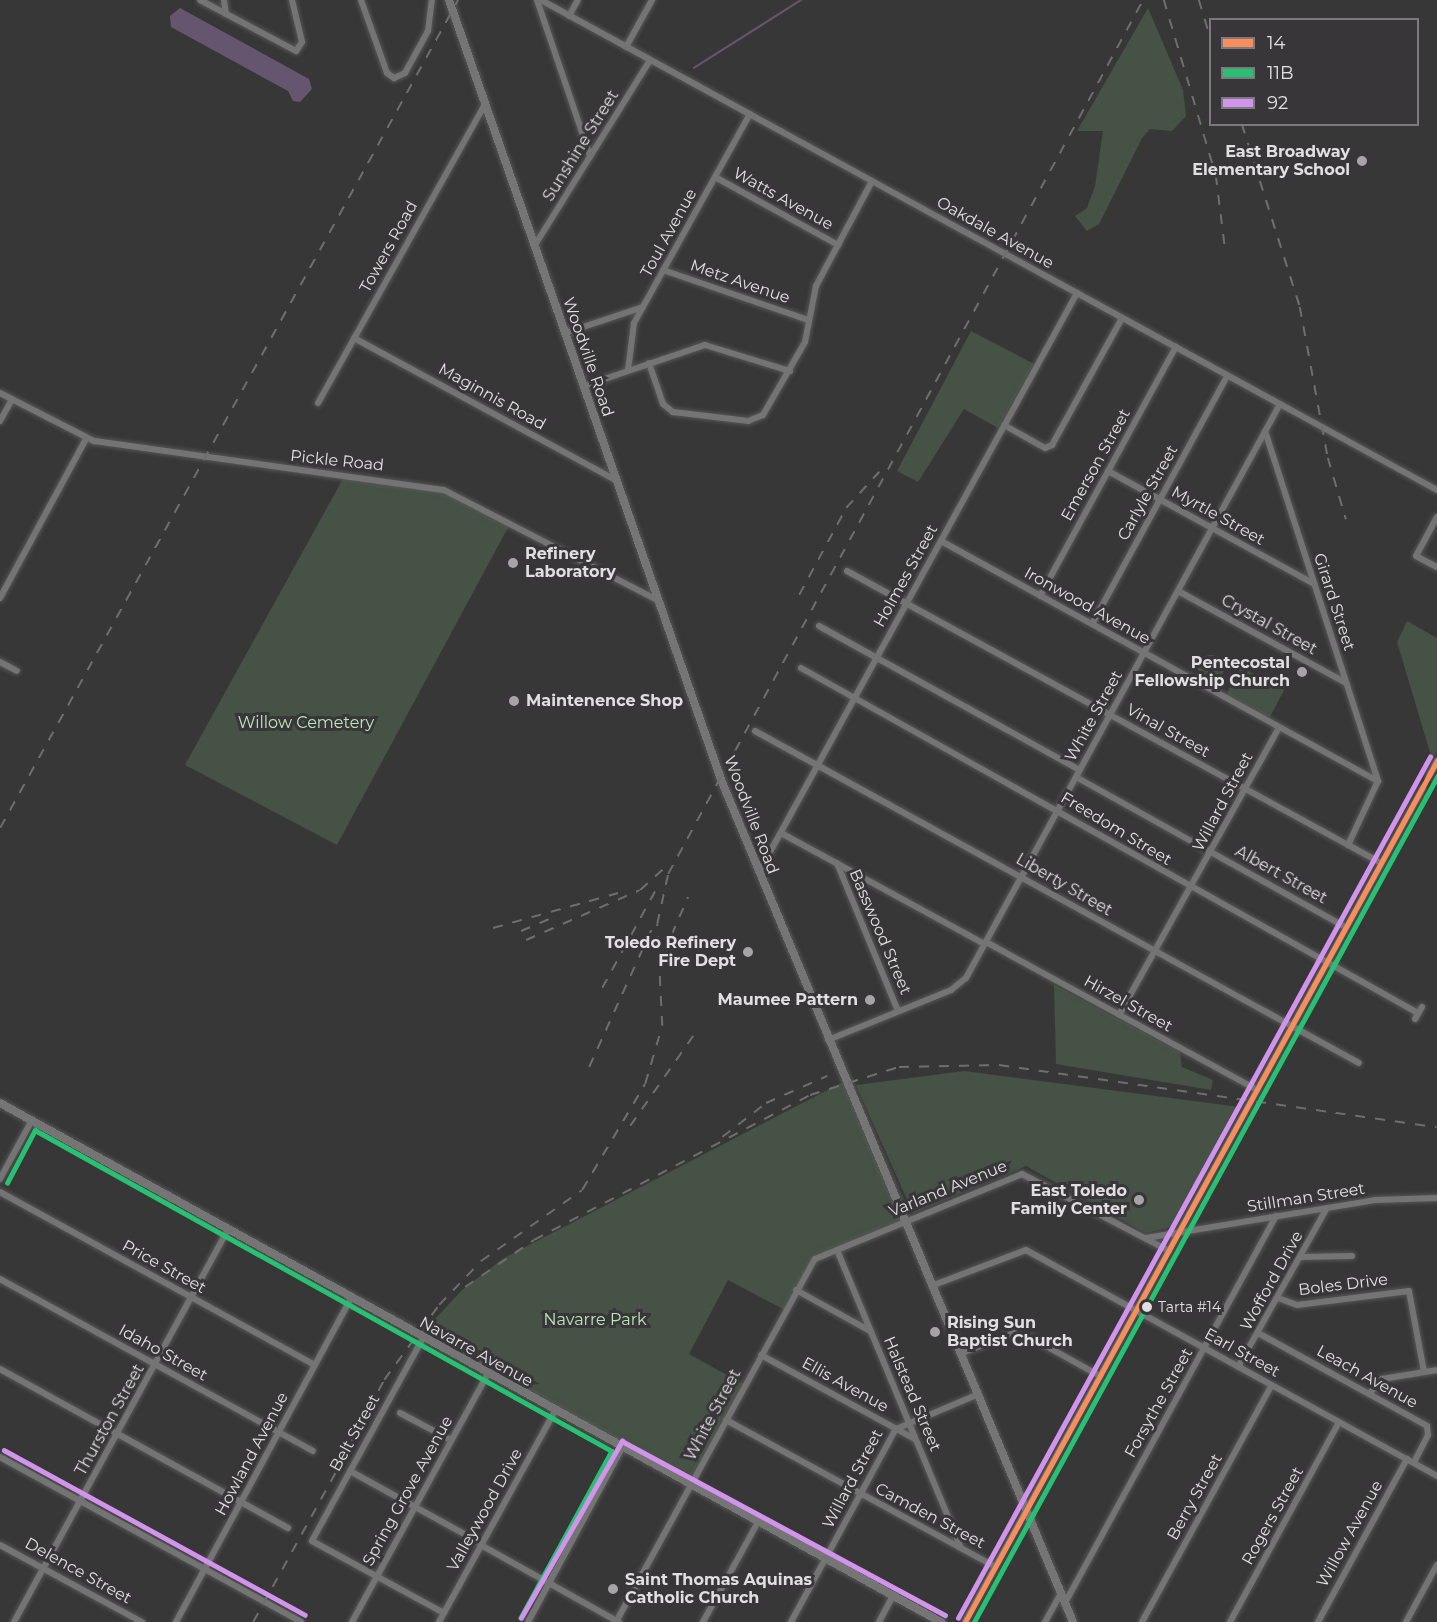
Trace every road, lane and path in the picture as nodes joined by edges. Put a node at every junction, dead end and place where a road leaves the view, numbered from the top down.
1 (200, 0) edge
2 (224, 0) edge
3 (292, 0) edge
4 (361, 0) edge
5 (432, 0) edge
6 (449, 0) edge
7 (539, 0) edge
8 (578, 0) edge
9 (652, 0) edge
10 (225, 14) junction
11 (569, 16) junction
12 (626, 47) junction
13 (650, 60) junction
14 (485, 104) junction
15 (750, 114) junction
16 (591, 156) junction
17 (715, 177) junction
18 (872, 181) junction
19 (535, 245) junction
20 (838, 245) junction
21 (663, 270) junction
22 (1077, 293) junction
23 (643, 307) junction
24 (1122, 318) junction
25 (808, 320) junction
26 (565, 333) junction
27 (354, 338) junction
28 (1176, 347) junction
29 (648, 363) junction
30 (627, 370) junction
31 (790, 371) junction
32 (1227, 375) junction
33 (584, 386) junction
34 (0, 393) edge
35 (12, 399) junction
36 (318, 403) dead end
37 (1280, 404) junction
38 (0, 421) edge
39 (1004, 425) junction
40 (1265, 431) junction
41 (86, 439) junction
42 (1108, 471) junction
43 (617, 481) junction
44 (1437, 490) edge
45 (1160, 499) junction
46 (1437, 517) edge
47 (1212, 528) junction
48 (941, 541) junction
49 (1437, 567) edge
50 (847, 571) dead end
51 (1314, 584) junction
52 (1178, 591) junction
53 (1040, 596) junction
54 (0, 598) edge
55 (657, 600) junction
56 (907, 603) junction
57 (1092, 624) junction
58 (819, 626) dead end
59 (1144, 653) junction
60 (877, 658) junction
61 (0, 662) edge
62 (801, 668) dead end
63 (17, 671) dead end
64 (1346, 683) junction
65 (855, 698) junction
66 (1110, 715) junction
67 (1279, 727) junction
68 (755, 731) dead end
69 (1437, 761) edge
70 (818, 765) junction
71 (1080, 770) junction
72 (1429, 776) tunnel mouth
73 (1076, 777) junction
74 (1378, 781) junction
75 (1423, 788) tunnel mouth
76 (1245, 789) junction
77 (1058, 810) junction
78 (782, 833) junction
79 (1348, 845) junction
80 (1211, 852) junction
81 (837, 863) junction
82 (1381, 863) junction
83 (759, 872) junction
84 (1022, 877) junction
85 (1191, 890) junction
86 (1346, 927) junction
87 (986, 943) junction
88 (1155, 953) junction
89 (1326, 963) junction
90 (898, 1011) junction
91 (1418, 1013) dead end
92 (1119, 1015) junction
93 (1291, 1027) junction
94 (828, 1040) junction
95 (1359, 1063) dead end
96 (1257, 1090) junction
97 (0, 1103) edge
98 (32, 1120) junction
99 (0, 1179) edge
100 (0, 1192) edge
101 (1437, 1198) edge
102 (1328, 1208) junction
103 (1276, 1216) junction
104 (906, 1221) junction
105 (228, 1230) junction
106 (1180, 1231) junction
107 (1145, 1238) junction
108 (837, 1250) junction
109 (1169, 1251) junction
110 (822, 1256) joint
111 (1352, 1256) dead end
112 (1301, 1257) junction
113 (0, 1279) edge
114 (934, 1285) junction
115 (796, 1290) junction
116 (192, 1297) junction
117 (1278, 1298) junction
118 (351, 1299) junction
119 (1136, 1311) junction
120 (871, 1331) junction
121 (1258, 1333) junction
122 (423, 1338) junction
123 (1204, 1348) junction
124 (962, 1353) junction
125 (761, 1355) junction
126 (155, 1364) junction
127 (315, 1365) junction
128 (1238, 1367) junction
129 (0, 1369) edge
130 (1437, 1371) edge
131 (1424, 1372) junction
132 (488, 1374) junction
133 (1100, 1376) junction
134 (1272, 1385) junction
135 (980, 1394) junction
136 (1369, 1394) junction
137 (555, 1411) junction
138 (400, 1413) dead end
139 (726, 1420) junction
140 (1340, 1422) junction
141 (909, 1423) junction
142 (896, 1429) junction
143 (279, 1432) junction
144 (117, 1434) junction
145 (916, 1439) junction
146 (451, 1440) junction
147 (622, 1448) junction
148 (313, 1451) dead end
149 (0, 1457) edge
150 (1407, 1459) junction
151 (1414, 1463) junction
152 (350, 1472) junction
153 (1437, 1476) edge
154 (691, 1485) junction
155 (861, 1494) junction
156 (81, 1501) junction
157 (241, 1502) junction
158 (415, 1507) junction
159 (1026, 1510) junction
160 (758, 1522) junction
161 (288, 1528) dead end
162 (0, 1545) edge
163 (481, 1545) junction
164 (961, 1548) junction
165 (825, 1559) junction
166 (1437, 1565) edge
167 (996, 1567) junction
168 (44, 1568) junction
169 (205, 1569) junction
170 (377, 1576) junction
171 (549, 1583) junction
172 (1061, 1593) junction
173 (893, 1596) junction
174 (1065, 1602) junction
175 (444, 1613) junction
176 (14, 1622) edge
177 (142, 1622) edge
178 (176, 1622) edge
179 (301, 1622) edge
180 (352, 1622) edge
181 (439, 1622) edge
182 (528, 1622) edge
183 (617, 1622) edge
184 (703, 1622) edge
185 (791, 1622) edge
186 (879, 1622) edge
187 (941, 1622) edge
188 (965, 1622) edge
189 (1045, 1622) edge
190 (1073, 1622) edge
191 (1142, 1622) edge
192 (1230, 1622) edge
193 (1318, 1622) edge
194 (1406, 1622) edge

1 - 10 street
2 - 10 street
3 - 10 street
4 - 5 street
6 - 14 main road, Woodville Road
7 - 11 street, Oakdale Avenue
7 - 16 street
8 - 11 street
9 - 12 street
11 - 12 street, Oakdale Avenue
12 - 13 street, Oakdale Avenue
13 - 15 street, Oakdale Avenue
13 - 16 street, Sunshine Street
14 - 19 main road, Woodville Road
14 - 27 street, Towers Road
15 - 17 street, Toul Avenue
15 - 18 street, Oakdale Avenue
16 - 19 street, Sunshine Street
17 - 20 street, Watts Avenue
17 - 21 street, Toul Avenue
18 - 20 street
18 - 22 street, Oakdale Avenue
19 - 26 main road, Woodville Road
20 - 25 street
21 - 23 street, Toul Avenue
21 - 25 street, Metz Avenue
22 - 24 street, Oakdale Avenue
22 - 39 street, Holmes Street
23 - 26 street
23 - 30 street, Toul Avenue
24 - 28 street, Oakdale Avenue
24 - 39 street
25 - 31 street
26 - 33 main road, Woodville Road
27 - 36 street, Towers Road
27 - 43 street, Maginnis Road
28 - 32 street, Oakdale Avenue
28 - 42 street, Emerson Street
29 - 30 street
29 - 31 street
29 - 31 street
30 - 33 street
32 - 37 street, Oakdale Avenue
32 - 45 street, Carlyle Street
33 - 43 main road, Woodville Road
34 - 35 street, Pickle Road
35 - 38 street
35 - 41 street, Pickle Road
37 - 40 street, White Street
37 - 44 street, Oakdale Avenue
39 - 48 street, Holmes Street
40 - 47 street, White Street
40 - 51 street, Girard Street
41 - 54 street
41 - 55 street, Pickle Road
42 - 45 street, Myrtle Street
42 - 53 street, Emerson Street
43 - 55 main road, Woodville Road
45 - 47 street, Myrtle Street
45 - 57 street, Carlyle Street
46 - 49 street
47 - 51 street, Myrtle Street
47 - 52 street, White Street
48 - 53 street, Ironwood Avenue
48 - 56 street, Holmes Street
50 - 56 street, Vinal Street
51 - 64 street, Girard Street
52 - 59 street, White Street
52 - 64 street, Crystal Street
53 - 57 street, Ironwood Avenue
55 - 83 main road, Woodville Road
56 - 60 street, Holmes Street
56 - 66 street, Vinal Street
57 - 59 street, Ironwood Avenue
58 - 60 street
59 - 66 street, White Street
59 - 67 street, Ironwood Avenue
60 - 65 street, Holmes Street
60 - 71 street
61 - 63 street
62 - 65 street, Freedom Street
64 - 74 street, Girard Street
65 - 70 street, Holmes Street
65 - 77 street, Freedom Street
66 - 71 street, White Street
66 - 76 street, Vinal Street
67 - 74 street, Ironwood Avenue
67 - 76 street, Willard Street
68 - 70 street, Liberty Street
69 - 72 street
70 - 78 street, Holmes Street
70 - 84 street, Liberty Street
71 - 73 street, White Street
73 - 77 street, White Street
73 - 80 street, Albert Street
74 - 79 street
75 - 82 street
76 - 79 street, Vinal Street
76 - 80 street, Willard Street
77 - 84 street, White Street
77 - 85 street, Freedom Street
78 - 81 street, Hirzel Street
78 - 83 street, Holmes Street
79 - 82 street, Vinal Street
80 - 85 street, Willard Street
80 - 86 street, Albert Street
81 - 87 street, Hirzel Street
81 - 90 street, Basswood Street
82 - 86 street
83 - 94 main road, Woodville Road
84 - 87 street, White Street
84 - 88 street, Liberty Street
85 - 88 street, Willard Street
85 - 89 street, Freedom Street
86 - 89 street
87 - 90 street, White Street
87 - 92 street, Hirzel Street
88 - 92 street, Willard Street
88 - 93 street, Liberty Street
89 - 91 street, Freedom Street
89 - 93 street
90 - 94 street
92 - 96 street, Hirzel Street
93 - 95 street, Liberty Street
93 - 96 street
94 - 104 main road, Woodville Road
96 - 106 street
97 - 98 main road, Navarre Avenue
98 - 99 street
98 - 105 main road, Navarre Avenue
100 - 116 street, Price Street
101 - 102 street, Stillman Street
102 - 103 street, Stillman Street
102 - 112 street, Wofford Drive
103 - 106 street, Stillman Street
103 - 123 street, Forsythe Street
104 - 107 street, Varland Avenue
104 - 108 street, Varland Avenue
104 - 114 main road, Woodville Road
105 - 116 street, Thurston Street
105 - 118 main road, Navarre Avenue
106 - 107 street
106 - 109 street
107 - 109 street, Varland Avenue
108 - 110 street, Varland Avenue
108 - 120 street, Halstead Street
109 - 119 street
110 - 115 street, White Street
111 - 112 street
112 - 117 street, Wofford Drive
113 - 126 street, Idaho Street
114 - 119 street, Earl Street
114 - 124 main road, Woodville Road
115 - 120 street
115 - 125 street, White Street
116 - 126 street, Thurston Street
116 - 127 street, Price Street
117 - 121 street, Wofford Drive
117 - 131 street, Boles Drive
118 - 122 main road, Navarre Avenue
118 - 127 street, Howland Avenue
119 - 123 street, Earl Street
119 - 133 street
120 - 141 street, Halstead Street
121 - 128 street, Wofford Drive
121 - 136 street, Leach Avenue
122 - 132 main road, Navarre Avenue
122 - 152 street, Belt Street
123 - 128 street, Earl Street
123 - 174 street, Forsythe Street
124 - 133 street
124 - 135 main road, Woodville Road
125 - 139 street, White Street
125 - 142 street, Ellis Avenue
126 - 143 street, Idaho Street
126 - 144 street, Thurston Street
127 - 143 street, Howland Avenue
128 - 134 street, Earl Street
129 - 144 street
130 - 131 street
131 - 136 street
132 - 137 main road, Navarre Avenue
132 - 146 street, Spring Grove Avenue
133 - 159 street
134 - 140 street, Earl Street
134 - 191 street, Berry Street
135 - 141 street, Willard Street
135 - 159 main road, Woodville Road
136 - 151 street, Leach Avenue
137 - 147 main road, Navarre Avenue
137 - 163 street, Valleywood Drive
138 - 146 street
139 - 154 street, White Street
139 - 155 street, Camden Street
140 - 150 street, Earl Street
140 - 192 street, Rogers Street
141 - 142 street, Willard Street
141 - 145 street, Halstead Street
142 - 145 street, Ellis Avenue
142 - 155 street, Willard Street
143 - 148 street, Idaho Street
143 - 157 street, Howland Avenue
144 - 156 street, Thurston Street
144 - 157 street
145 - 164 street, Halstead Street
146 - 158 street, Spring Grove Avenue
147 - 154 main road, Navarre Avenue
147 - 171 street
149 - 156 street
150 - 151 street, Earl Street
150 - 193 street, Willow Avenue
151 - 153 street, Earl Street
152 - 158 street
152 - 170 street, Belt Street
154 - 160 main road, Navarre Avenue
154 - 183 street, White Street
155 - 164 street, Camden Street
155 - 165 street, Willard Street
156 - 168 street, Thurston Street
156 - 169 street
157 - 161 street
157 - 169 street, Howland Avenue
158 - 163 street
158 - 170 street, Spring Grove Avenue
159 - 167 street
159 - 172 main road, Woodville Road
160 - 165 main road, Navarre Avenue
160 - 184 street
162 - 168 street, Delence Street
163 - 171 street
163 - 175 street, Valleywood Drive
164 - 167 street, Camden Street
165 - 173 main road, Navarre Avenue
165 - 185 street, Willard Street
166 - 194 street
167 - 188 street
168 - 176 street, Thurston Street
168 - 177 street, Delence Street
169 - 178 street, Howland Avenue
169 - 179 street
170 - 175 street
170 - 180 street, Spring Grove Avenue
171 - 182 street
171 - 183 street
172 - 174 main road, Woodville Road
172 - 189 street
173 - 186 street
173 - 187 main road, Navarre Avenue
174 - 190 main road, Woodville Road
175 - 181 street, Valleywood Drive

